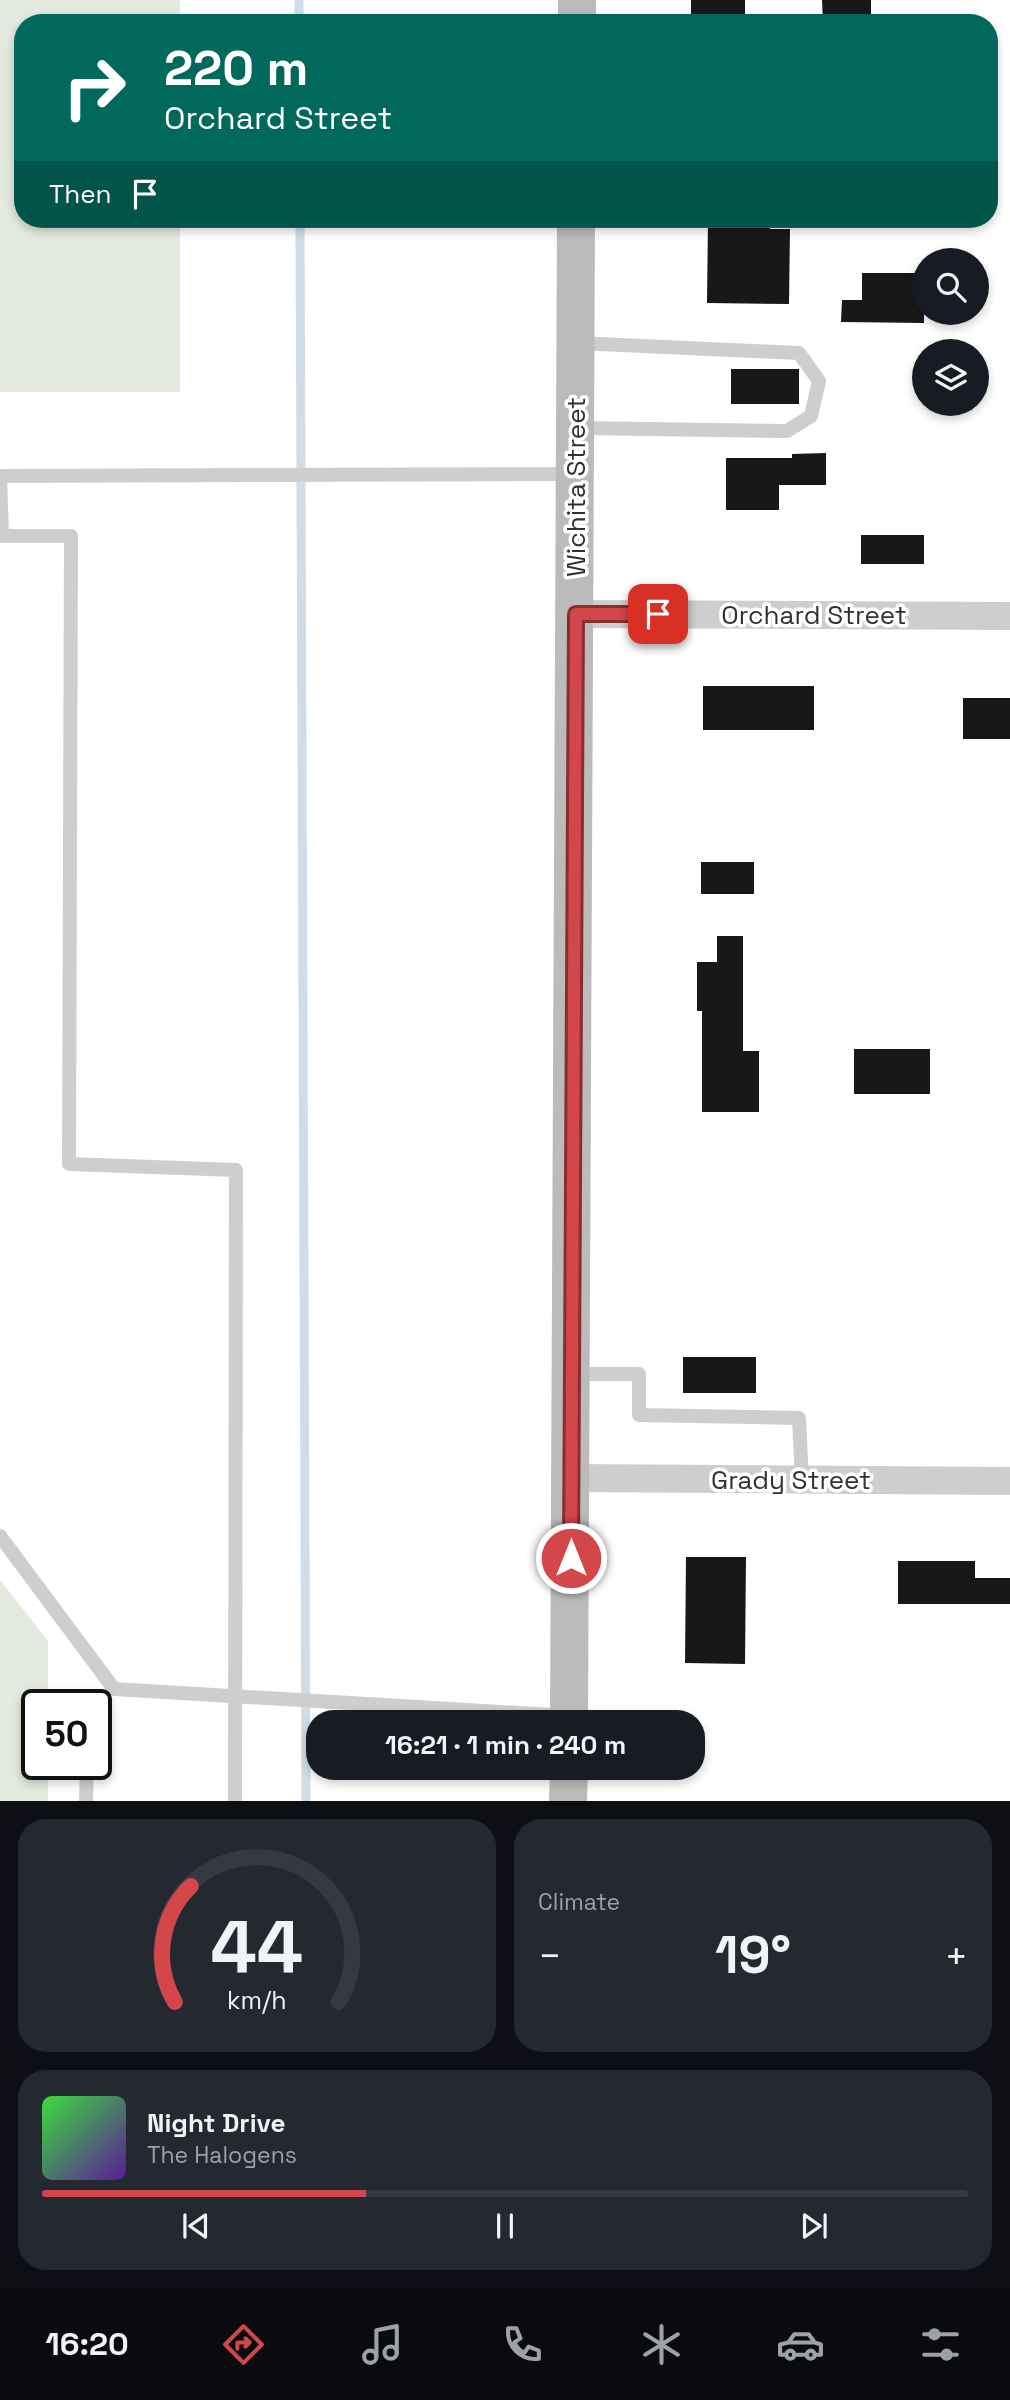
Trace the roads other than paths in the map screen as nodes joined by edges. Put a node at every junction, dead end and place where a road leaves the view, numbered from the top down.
1 (576, 228) edge
2 (576, 343) junction
3 (576, 428) junction
4 (576, 474) junction
5 (1, 537) edge
6 (576, 614) junction
7 (1010, 616) edge
8 (572, 1374) junction
9 (572, 1478) junction
10 (802, 1480) junction
11 (1010, 1481) edge
12 (0, 1536) edge
13 (235, 1696) junction
14 (449, 1710) edge
15 (569, 1710) edge
16 (87, 1780) edge
17 (569, 1780) edge
18 (86, 1801) edge
19 (235, 1801) edge
20 (568, 1801) edge

1 - 2 main road, Wichita Street
2 - 3 main road, Wichita Street
2 - 3 lane
3 - 4 main road, Wichita Street
4 - 5 lane
4 - 6 main road, Wichita Street
5 - 13 lane
6 - 7 street, Orchard Street
6 - 8 main road, Wichita Street
8 - 9 main road, Wichita Street
8 - 10 lane
9 - 10 street, Grady Street
9 - 15 main road, Wichita Street
10 - 11 street, Grady Street
12 - 13 lane
13 - 14 lane
13 - 19 lane
16 - 18 lane
17 - 20 main road

